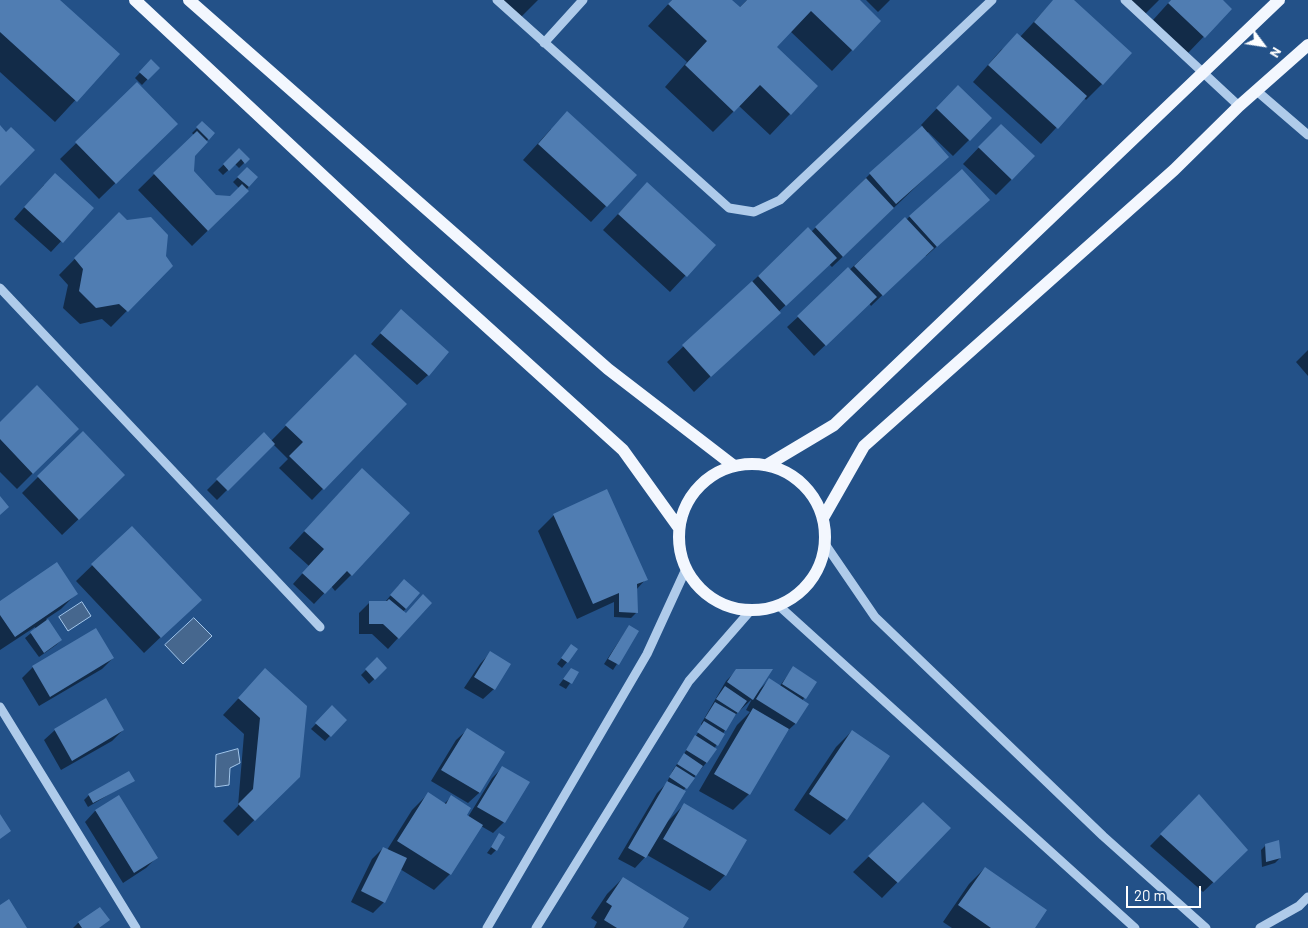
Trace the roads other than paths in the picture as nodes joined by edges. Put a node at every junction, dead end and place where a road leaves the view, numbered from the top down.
1 (135, 0) edge
2 (189, 0) edge
3 (497, 0) edge
4 (582, 0) edge
5 (992, 0) edge
6 (1125, 0) edge
7 (1279, 0) edge
8 (544, 43) junction
9 (1308, 45) edge
10 (1203, 73) junction
11 (1258, 92) junction
12 (1239, 106) junction
13 (1308, 134) edge
14 (0, 288) edge
15 (767, 465) junction
16 (734, 466) junction
17 (823, 518) junction
18 (679, 528) junction
19 (825, 544) junction
20 (686, 569) junction
21 (778, 605) junction
22 (751, 610) junction
23 (320, 627) dead end
24 (0, 707) edge
25 (1308, 897) edge
26 (136, 928) edge
27 (487, 928) edge
28 (536, 928) edge
29 (1135, 928) edge
30 (1206, 928) edge
31 (1260, 928) edge

1 - 18 main road
2 - 16 main road
3 - 8 street
4 - 8 street
5 - 8 street
6 - 10 street
7 - 10 main road
9 - 11 main road
10 - 12 street
10 - 15 main road
11 - 12 main road
11 - 13 street
12 - 17 main road
14 - 23 street
15 - 16 main road
15 - 17 main road
16 - 18 main road
17 - 19 main road
18 - 20 main road
19 - 21 main road
19 - 30 street
20 - 22 main road
20 - 27 street
21 - 22 main road
21 - 29 street
22 - 28 street
24 - 26 street
25 - 31 street

